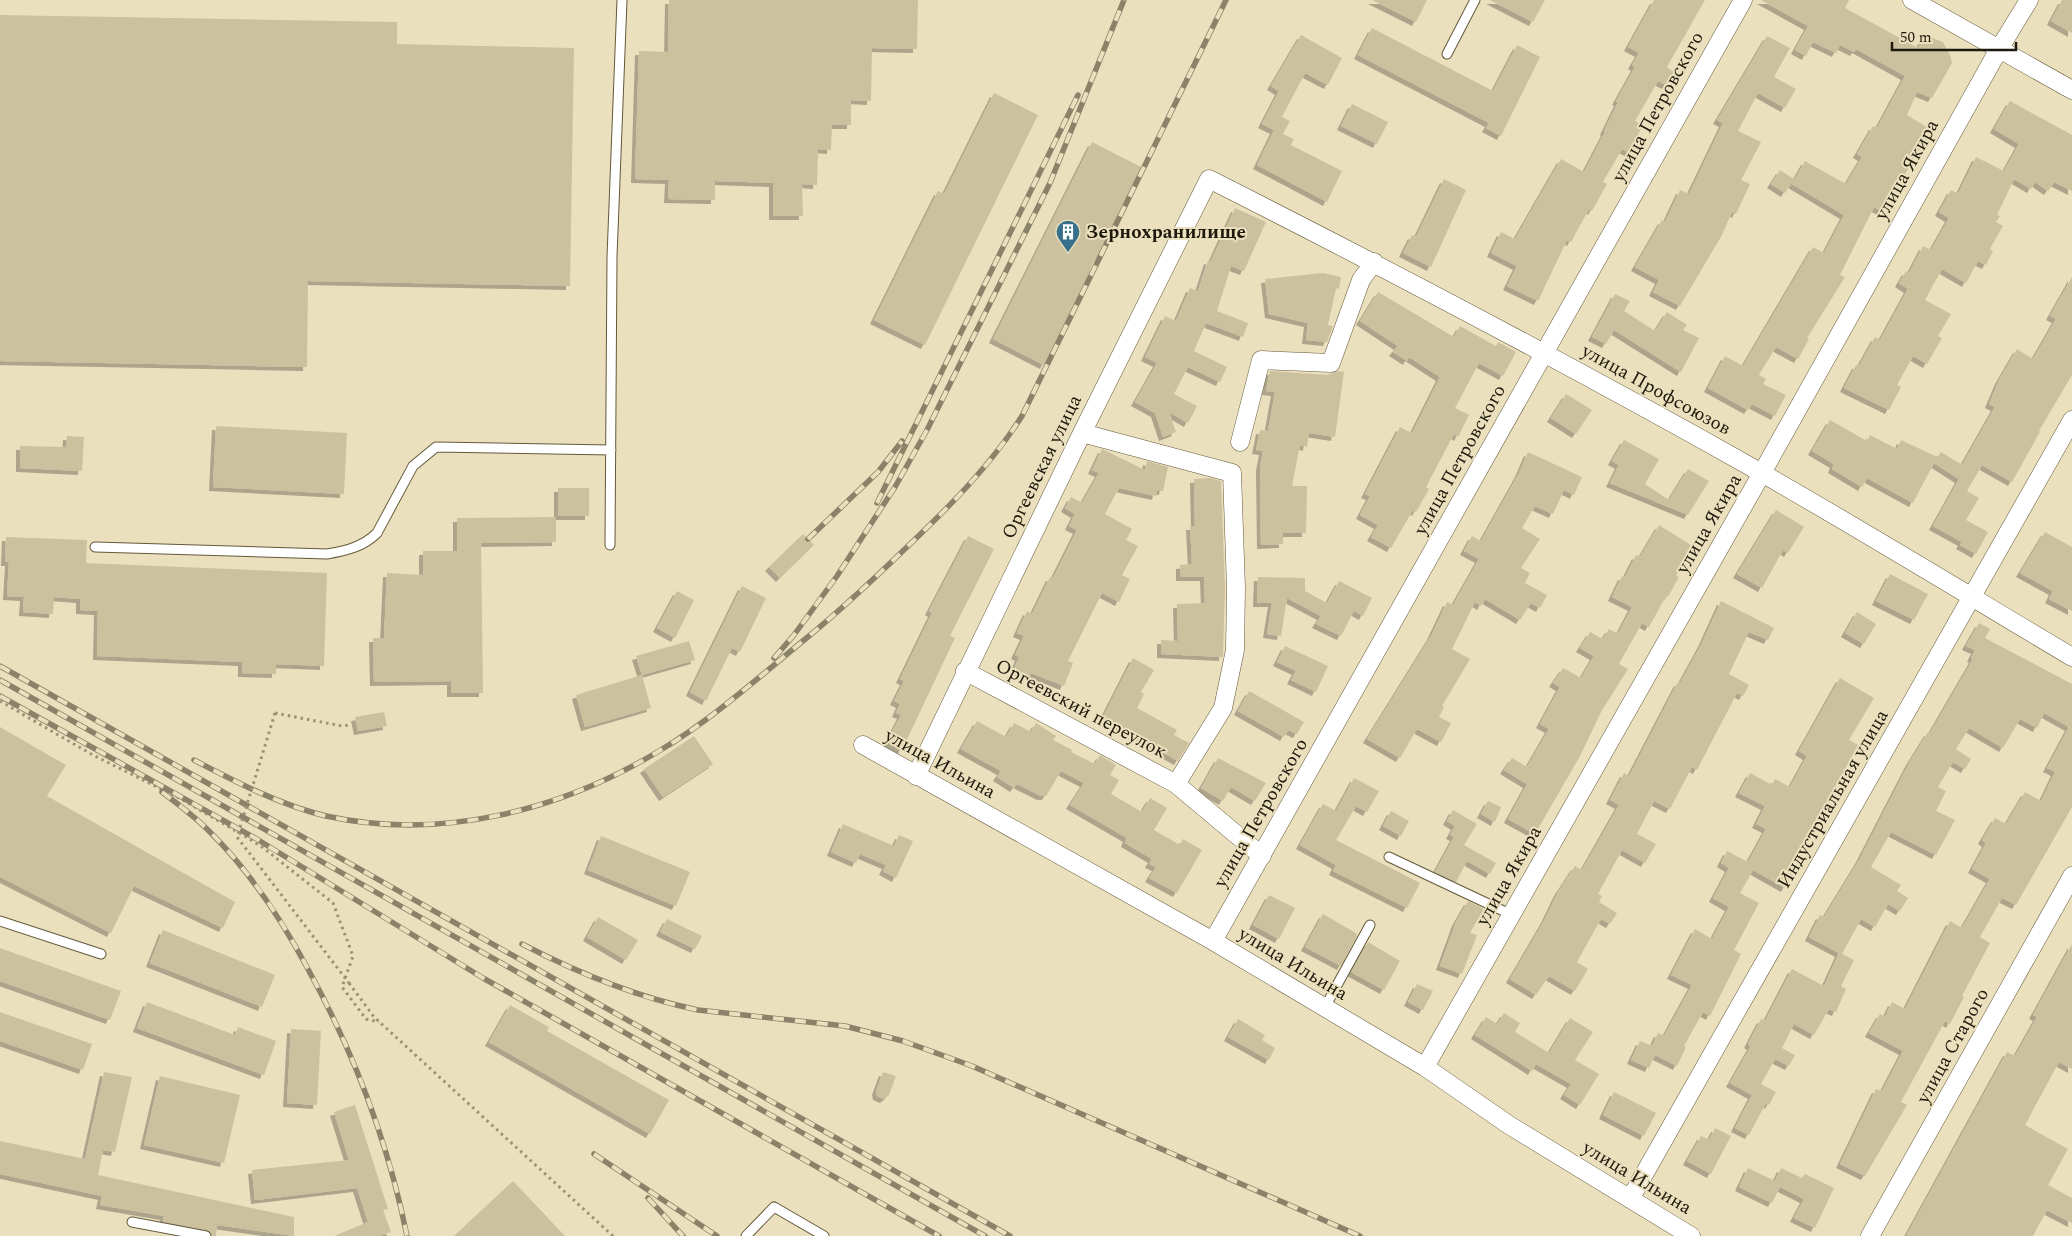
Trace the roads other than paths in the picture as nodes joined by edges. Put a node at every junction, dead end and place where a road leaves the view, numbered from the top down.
1 (622, 0) edge
2 (1475, 0) edge
3 (1742, 0) edge
4 (1912, 0) edge
5 (2029, 0) edge
6 (1999, 49) junction
7 (1447, 54) dead end
8 (2072, 90) edge
9 (1209, 178) joint
10 (1374, 262) junction
11 (1544, 352) junction
12 (2072, 420) edge
13 (1082, 434) junction
14 (1240, 442) dead end
15 (611, 450) junction
16 (1762, 474) junction
17 (610, 545) dead end
18 (95, 547) dead end
19 (1972, 598) junction
20 (2072, 657) edge
21 (966, 671) junction
22 (863, 745) dead end
23 (916, 776) junction
24 (1176, 784) junction
25 (1262, 856) junction
26 (1389, 857) dead end
27 (2072, 876) edge
28 (1512, 916) junction
29 (0, 921) edge
30 (1370, 925) dead end
31 (1213, 940) junction
32 (100, 954) dead end
33 (1325, 1007) junction
34 (1425, 1068) junction
35 (1630, 1199) junction
36 (132, 1222) dead end
37 (206, 1236) edge
38 (746, 1236) edge
39 (824, 1236) edge
40 (1691, 1236) edge
41 (1870, 1236) edge

1 - 15 lane
2 - 7 lane
3 - 11 street, улица Петровского
4 - 6 street
5 - 6 street, улица Якира
6 - 8 street
6 - 16 street, улица Якира
9 - 10 street, улица Профсоюзов
9 - 13 street, Оргеевская улица
10 - 11 street, улица Профсоюзов
10 - 14 street
11 - 16 street, улица Профсоюзов
11 - 25 street, улица Петровского
12 - 19 street, Индустриальная улица
13 - 21 street, Оргеевская улица
13 - 24 street, Оргеевский переулок
15 - 17 lane
15 - 18 lane
16 - 19 street, улица Профсоюзов
16 - 28 street, улица Якира
19 - 20 street, улица Профсоюзов
19 - 35 street, Индустриальная улица
21 - 23 street, Оргеевская улица
21 - 24 street, Оргеевский переулок
22 - 23 street, улица Ильина
23 - 31 street, улица Ильина
24 - 25 street, Оргеевский переулок
25 - 31 street, улица Петровского
26 - 28 lane
27 - 41 street, улица Старого
28 - 34 street, улица Якира
29 - 32 lane
30 - 33 lane
31 - 33 street, улица Ильина
33 - 34 street, улица Ильина
34 - 35 street, улица Ильина
35 - 40 street, улица Ильина
36 - 37 lane
38 - 39 lane

